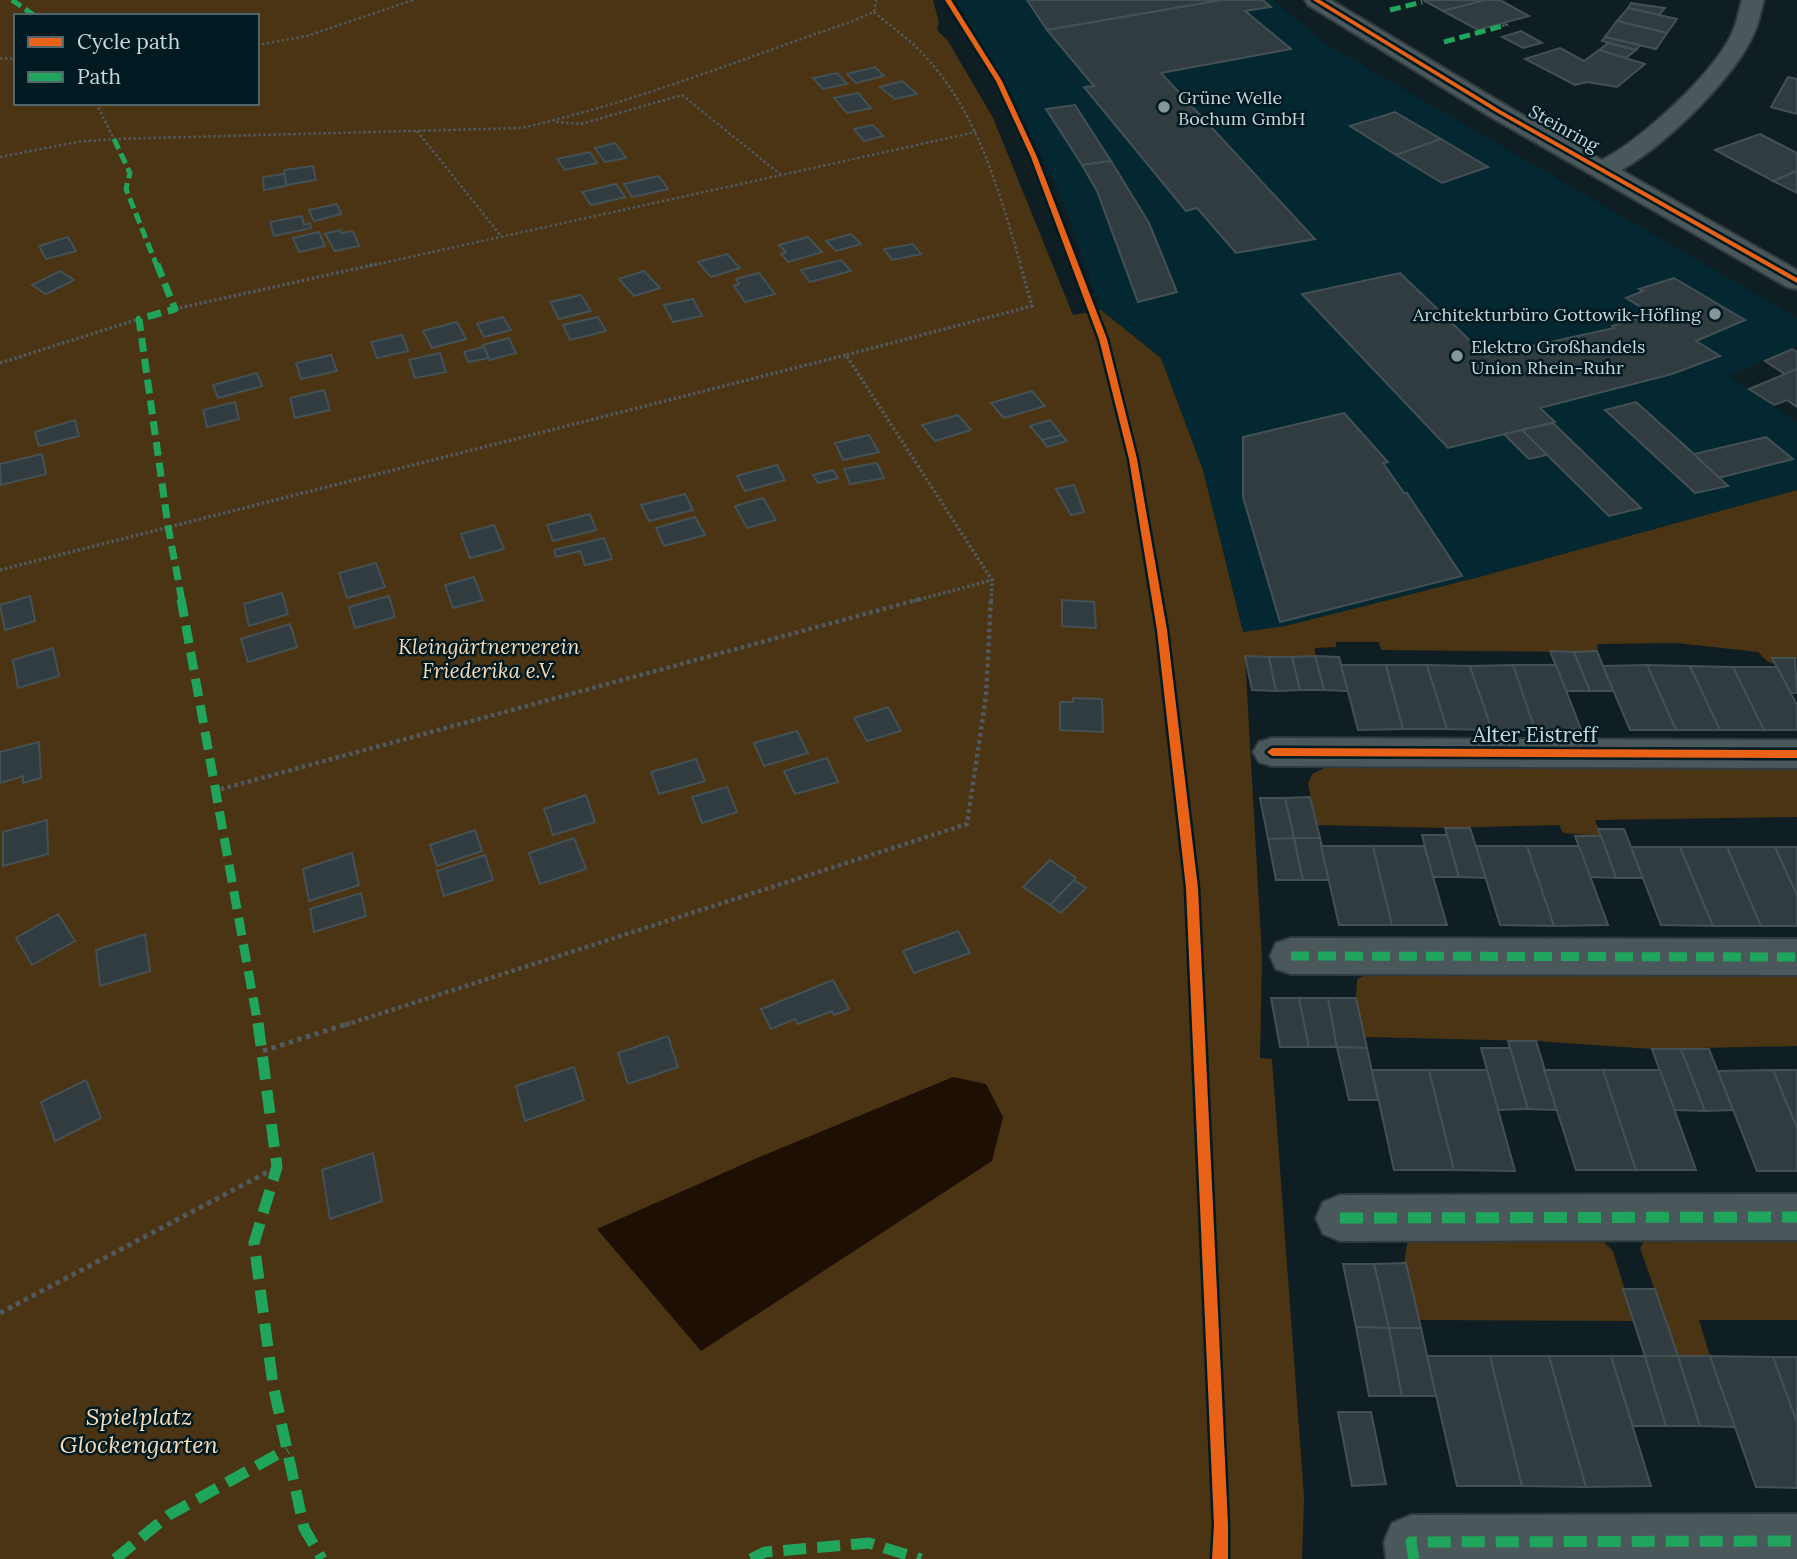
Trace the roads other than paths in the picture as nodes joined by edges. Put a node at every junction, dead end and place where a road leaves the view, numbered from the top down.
1 (1316, 0) edge
2 (1753, 0) edge
3 (1602, 170) junction
4 (1797, 281) edge
5 (1272, 752) dead end
6 (1797, 754) edge
7 (1292, 956) dead end
8 (1797, 957) edge
9 (1797, 1217) edge
10 (1340, 1218) dead end
11 (1797, 1541) edge
12 (1414, 1559) edge

1 - 3 street, Steinring
2 - 3 street
3 - 4 street, Steinring
5 - 6 street, Alter Eistreff
7 - 8 street
9 - 10 street
11 - 12 street

